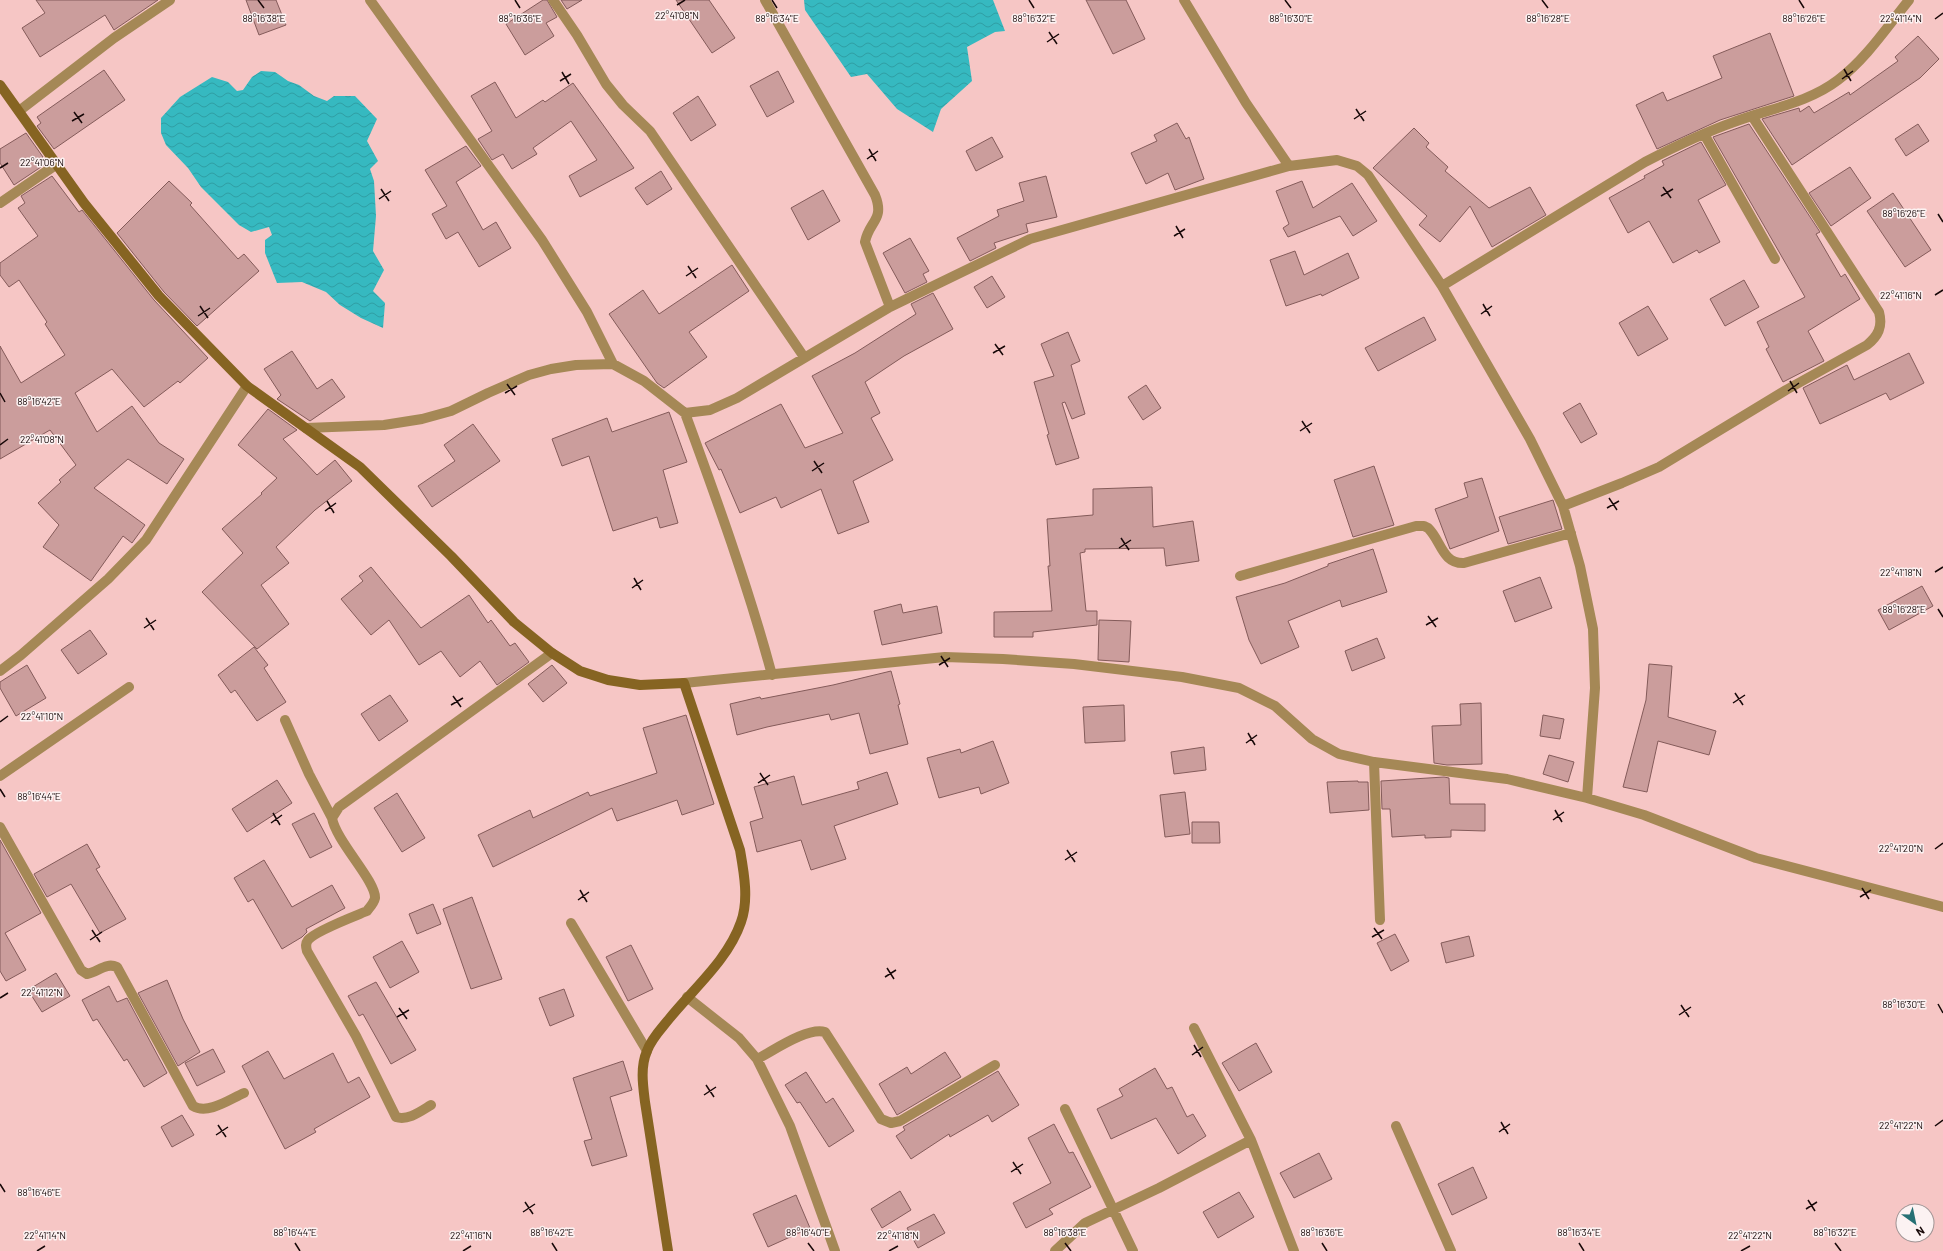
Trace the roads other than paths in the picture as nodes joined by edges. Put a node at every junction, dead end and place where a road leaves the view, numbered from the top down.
1 (170, 0) edge
2 (370, 0) edge
3 (553, 0) edge
4 (765, 0) edge
5 (1184, 0) edge
6 (1909, 0) edge
7 (0, 85) edge
8 (19, 111) junction
9 (1752, 116) junction
10 (1704, 134) junction
11 (57, 164) junction
12 (1289, 166) junction
13 (0, 203) edge
14 (1775, 259) dead end
15 (1442, 286) junction
16 (890, 307) junction
17 (804, 357) junction
18 (613, 364) junction
19 (247, 386) junction
20 (685, 413) junction
21 (306, 428) junction
22 (1563, 506) junction
23 (1571, 533) junction
24 (1240, 576) dead end
25 (552, 653) junction
26 (0, 671) edge
27 (772, 675) junction
28 (684, 684) junction
29 (129, 687) dead end
30 (285, 720) dead end
31 (1374, 762) junction
32 (0, 776) edge
33 (1587, 798) junction
34 (332, 818) junction
35 (0, 827) edge
36 (1943, 907) edge
37 (1380, 920) dead end
38 (571, 923) dead end
39 (687, 997) junction
40 (1194, 1028) dead end
41 (647, 1051) junction
42 (757, 1059) junction
43 (995, 1065) dead end
44 (244, 1093) dead end
45 (431, 1105) dead end
46 (1064, 1109) dead end
47 (1396, 1126) dead end
48 (1251, 1140) junction
49 (1113, 1210) junction
50 (668, 1251) edge
51 (835, 1251) edge
52 (1055, 1251) edge
53 (1133, 1251) edge
54 (1294, 1251) edge
55 (1451, 1251) edge

1 - 8 street
2 - 18 street
3 - 17 street
4 - 16 street
5 - 12 street
6 - 9 street
7 - 8 street
8 - 11 street
9 - 10 street
9 - 22 street
10 - 14 street
10 - 15 street
11 - 13 street
11 - 19 street
12 - 15 street
12 - 16 street
15 - 22 street
16 - 17 street
17 - 20 street
18 - 20 street
18 - 21 street
19 - 21 street
19 - 26 street
20 - 27 street
21 - 25 street
22 - 23 street
23 - 24 street
23 - 33 street
25 - 28 street
25 - 34 street
27 - 28 street
27 - 31 street
28 - 39 street
29 - 32 street
30 - 34 street
31 - 33 street
31 - 37 street
33 - 36 street
34 - 45 street
35 - 44 street
38 - 41 street
39 - 41 street
39 - 42 street
40 - 48 street
41 - 50 street
42 - 43 street
42 - 51 street
46 - 49 street
47 - 55 street
48 - 49 street
48 - 54 street
49 - 52 street
49 - 53 street

